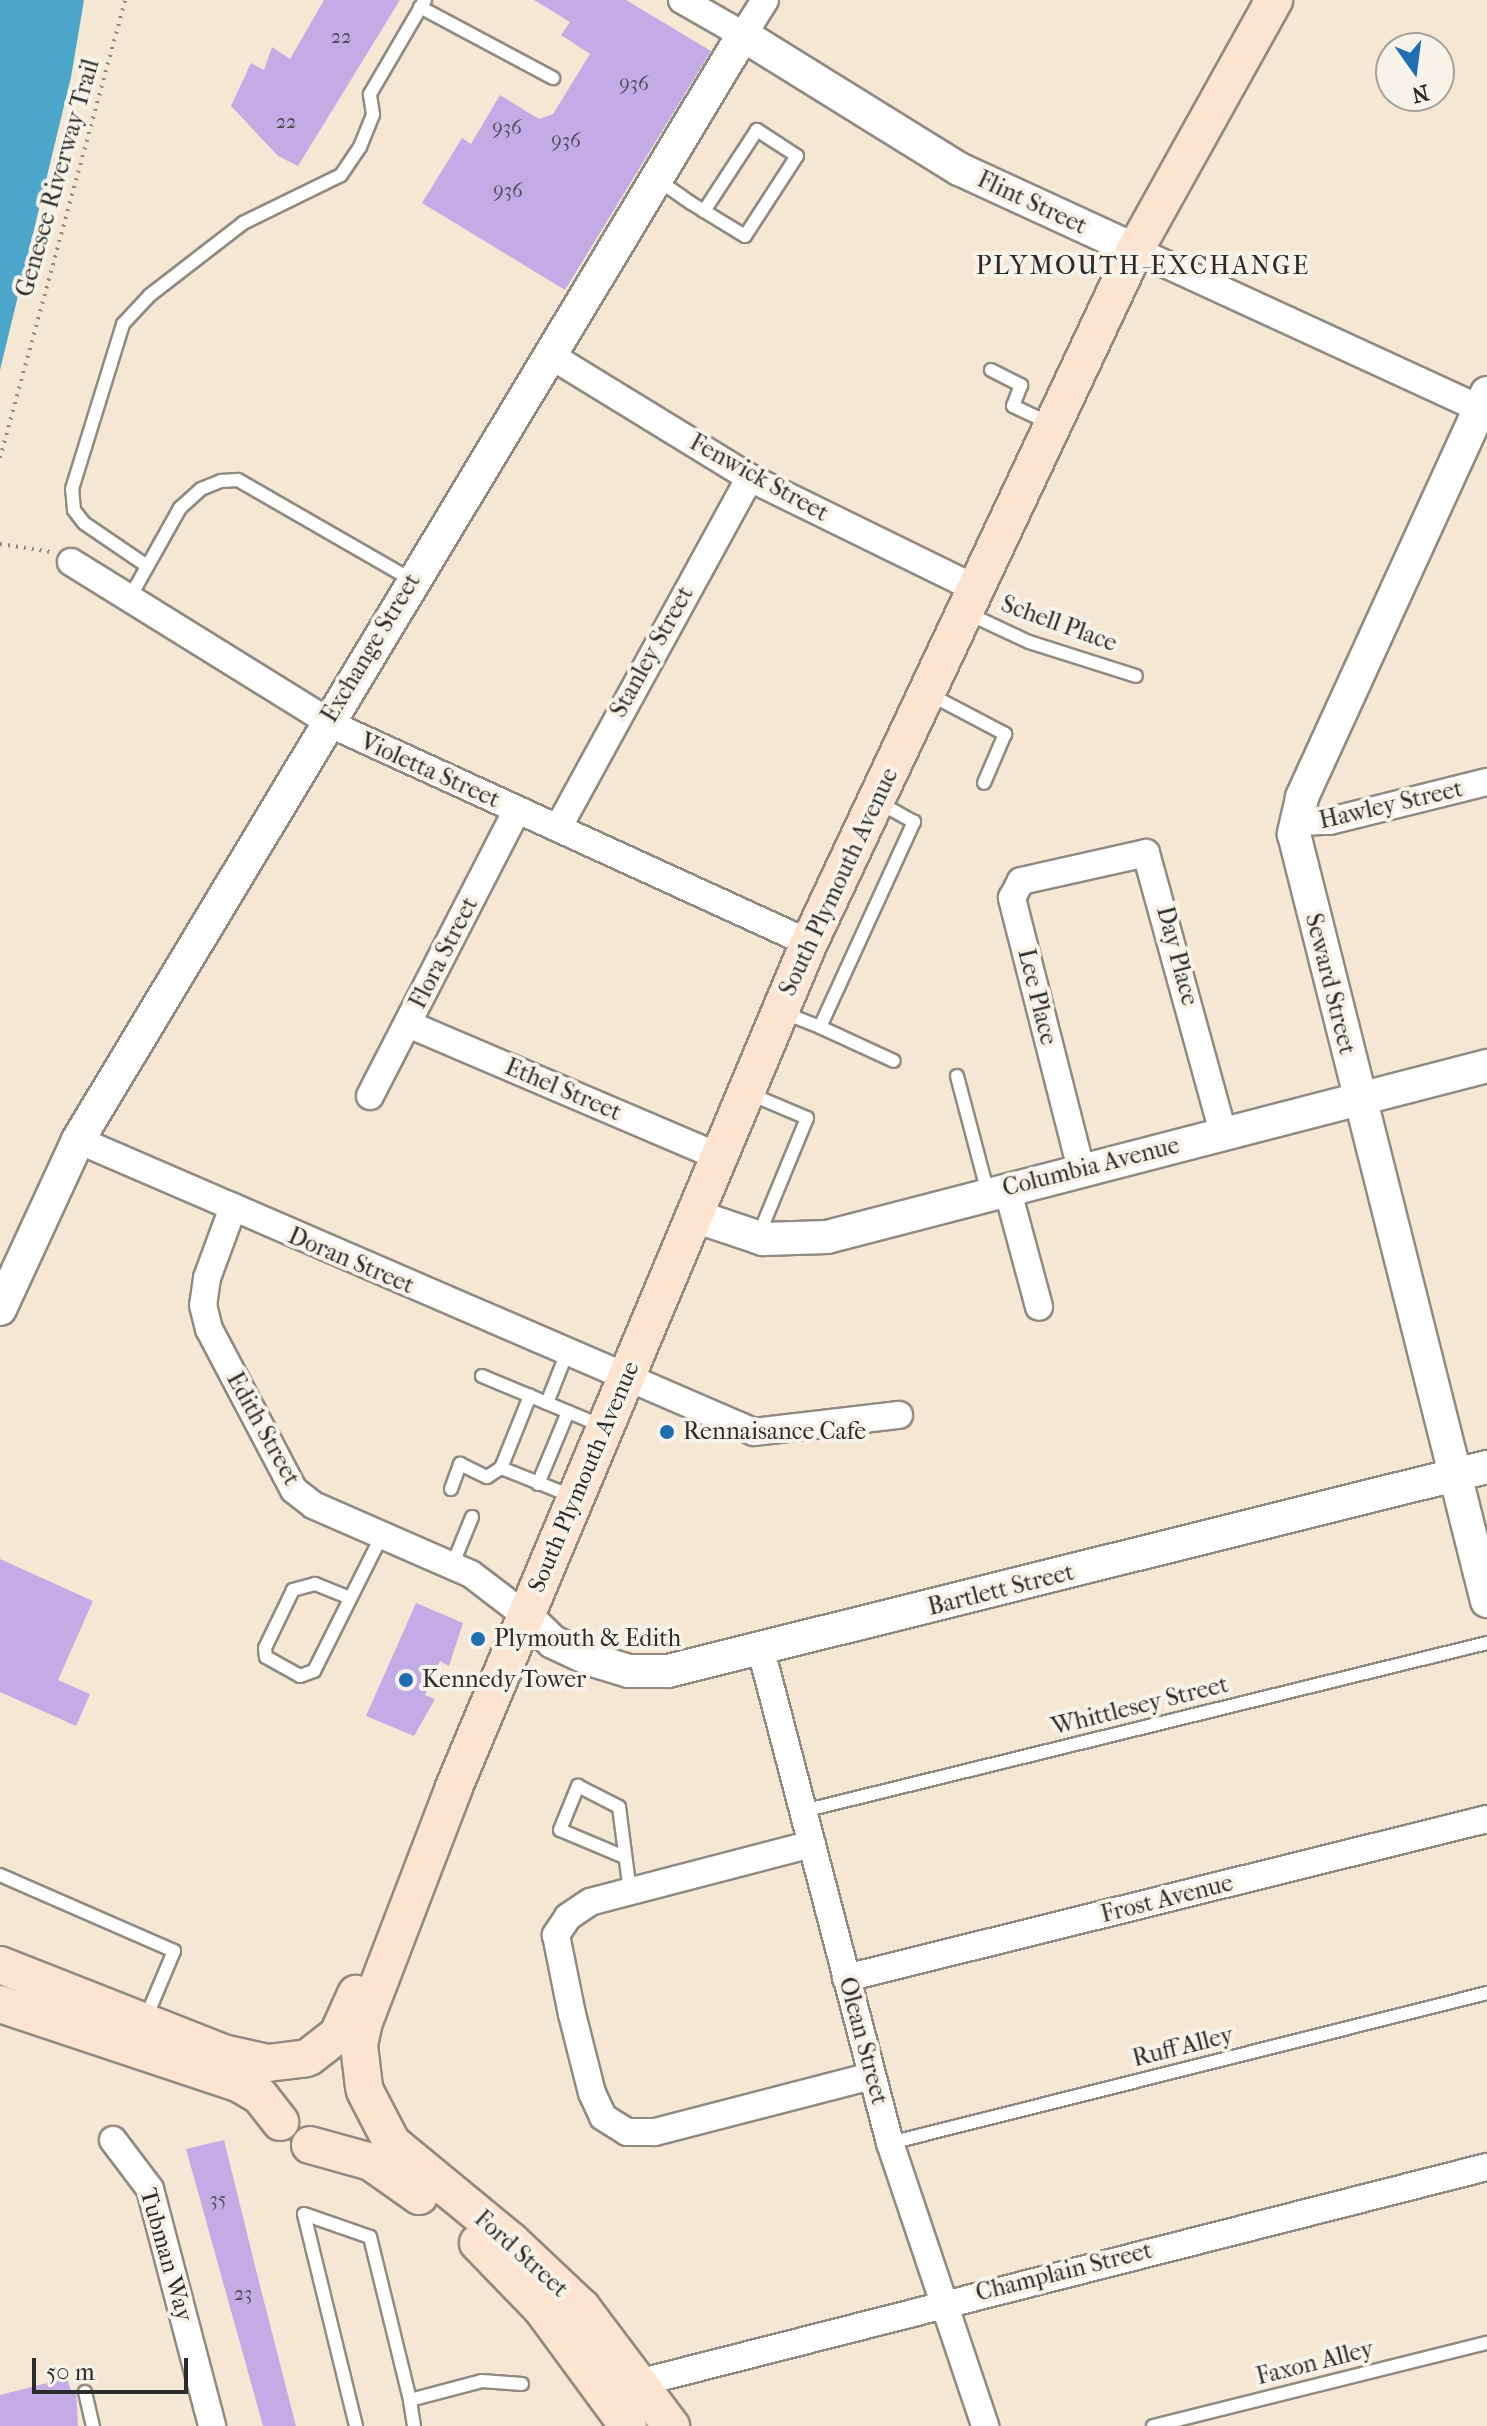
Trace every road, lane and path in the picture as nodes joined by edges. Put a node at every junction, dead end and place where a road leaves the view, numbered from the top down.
1 (125, 0) edge
2 (682, 0) edge
3 (765, 0) edge
4 (1274, 0) edge
5 (422, 4) edge
6 (743, 35) junction
7 (553, 78) dead end
8 (656, 178) junction
9 (704, 211) junction
10 (1135, 250) junction
11 (548, 354) junction
12 (991, 370) dead end
13 (1484, 405) edge
14 (1053, 425) junction
15 (0, 458) edge
16 (750, 478) junction
17 (0, 544) edge
18 (71, 562) joint
19 (147, 566) junction
20 (412, 580) junction
21 (129, 599) junction
22 (972, 601) junction
23 (1136, 676) dead end
24 (928, 694) junction
25 (327, 722) junction
26 (1487, 782) edge
27 (984, 783) dead end
28 (876, 801) junction
29 (517, 810) junction
30 (1295, 822) junction
31 (558, 828) junction
32 (1074, 867) joint
33 (809, 943) junction
34 (779, 1011) junction
35 (408, 1024) junction
36 (820, 1027) junction
37 (894, 1061) dead end
38 (1487, 1066) edge
39 (957, 1076) dead end
40 (745, 1091) junction
41 (370, 1096) dead end
42 (1360, 1098) junction
43 (1223, 1133) junction
44 (78, 1140) junction
45 (717, 1156) junction
46 (1081, 1169) junction
47 (998, 1190) junction
48 (232, 1210) junction
49 (695, 1216) junction
50 (758, 1237) junction
51 (7, 1275) edge
52 (1039, 1307) dead end
53 (0, 1309) edge
54 (566, 1355) junction
55 (482, 1376) dead end
56 (624, 1380) junction
57 (530, 1396) junction
58 (547, 1403) junction
59 (568, 1412) junction
60 (899, 1415) dead end
61 (605, 1427) junction
62 (1487, 1467) edge
63 (501, 1468) junction
64 (1455, 1475) junction
65 (538, 1484) junction
66 (451, 1489) dead end
67 (576, 1498) junction
68 (472, 1517) dead end
69 (382, 1535) junction
70 (452, 1566) junction
71 (350, 1598) junction
72 (1487, 1601) edge
73 (526, 1616) junction
74 (1487, 1643) edge
75 (761, 1650) junction
76 (454, 1787) junction
77 (803, 1811) junction
78 (1487, 1819) edge
79 (812, 1844) junction
80 (622, 1856) junction
81 (0, 1875) edge
82 (630, 1892) junction
83 (0, 1965) edge
84 (846, 1978) junction
85 (1487, 1993) edge
86 (4, 2012) edge
87 (143, 2024) junction
88 (308, 2057) junction
89 (871, 2076) junction
90 (364, 2089) junction
91 (280, 2122) junction
92 (113, 2140) dead end
93 (890, 2143) junction
94 (310, 2145) junction
95 (1487, 2167) edge
96 (944, 2302) junction
97 (1487, 2343) edge
98 (642, 2382) junction
99 (522, 2384) dead end
100 (85, 2392) dead end
101 (410, 2400) junction
102 (93, 2426) edge
103 (212, 2426) edge
104 (356, 2426) edge
105 (414, 2426) edge
106 (628, 2426) edge
107 (671, 2426) edge
108 (985, 2426) edge
109 (1153, 2426) edge

1 - 15 path, Genesee Riverway Trail
2 - 6 street, Flint Street
3 - 6 street, Exchange Street
4 - 10 main road, South Plymouth Avenue
5 - 7 lane
5 - 19 lane
6 - 8 street, Exchange Street
6 - 10 street, Flint Street
8 - 9 lane
8 - 11 street, Exchange Street
9 - 9 lane
10 - 13 street, Flint Street
10 - 14 main road, South Plymouth Avenue
11 - 16 street, Fenwick Street
11 - 20 street, Exchange Street
12 - 14 lane
13 - 30 street
14 - 22 main road, South Plymouth Avenue
16 - 22 street, Fenwick Street
16 - 31 street, Stanley Street
17 - 18 path
18 - 21 street, Violetta Street
19 - 20 lane
19 - 21 lane
20 - 25 street, Exchange Street
21 - 25 street, Violetta Street
22 - 23 lane, Schell Place
22 - 24 main road, South Plymouth Avenue
24 - 27 lane
24 - 28 main road, South Plymouth Avenue
25 - 29 street, Violetta Street
25 - 44 street, Exchange Street
26 - 30 street, Hawley Street
28 - 33 main road, South Plymouth Avenue
28 - 36 lane
29 - 31 street, Violetta Street
29 - 35 street, Flora Street
30 - 42 street, Seward Street
31 - 33 street, Violetta Street
32 - 43 street, Day Place
32 - 46 street, Lee Place
33 - 34 main road, South Plymouth Avenue
34 - 36 lane
34 - 40 main road, South Plymouth Avenue
35 - 41 street, Flora Street
35 - 45 street, Ethel Street
36 - 37 lane
38 - 42 street, Columbia Avenue
39 - 47 lane
40 - 45 main road, South Plymouth Avenue
40 - 50 lane
42 - 43 street, Columbia Avenue
42 - 64 street, Seward Street
43 - 46 street, Columbia Avenue
44 - 48 street, Doran Street
44 - 51 street, Exchange Street
45 - 49 main road, South Plymouth Avenue
46 - 47 street, Columbia Avenue
47 - 50 street, Columbia Avenue
47 - 52 street
48 - 54 street, Doran Street
48 - 69 street, Edith Street
49 - 50 street, Columbia Avenue
49 - 56 main road, South Plymouth Avenue
51 - 53 street, Exchange Street
54 - 56 street, Doran Street
54 - 58 lane
55 - 57 lane
56 - 60 street, Doran Street
56 - 61 main road, South Plymouth Avenue
57 - 58 lane
57 - 63 lane
58 - 59 lane
59 - 61 lane
59 - 65 lane
61 - 67 main road, South Plymouth Avenue
62 - 64 street, Bartlett Street
63 - 65 lane
63 - 66 lane
64 - 72 street, Seward Street
64 - 75 street, Bartlett Street
65 - 67 lane
67 - 73 main road, South Plymouth Avenue
68 - 70 lane
69 - 70 street, Edith Street
69 - 71 lane
70 - 73 street, Edith Street
71 - 71 lane
73 - 75 street, Bartlett Street
73 - 76 main road, South Plymouth Avenue
74 - 77 lane, Whittlesey Street
75 - 77 street, Olean Street
76 - 88 main road, South Plymouth Avenue
76 - 90 main road, South Plymouth Avenue
77 - 79 street, Olean Street
78 - 84 street, Frost Avenue
79 - 82 street
79 - 84 street, Olean Street
80 - 80 lane
80 - 82 lane
81 - 87 lane
82 - 89 street
83 - 87 main road
84 - 89 street, Olean Street
85 - 93 lane, Ruff Alley
86 - 91 main road
87 - 88 main road
88 - 90 main road
88 - 91 main road
89 - 93 street, Olean Street
90 - 94 main road
90 - 98 main road, Ford Street
91 - 94 main road
92 - 103 street, Tubman Way
93 - 96 street, Olean Street
94 - 106 main road, Ford Street
95 - 96 street, Champlain Street
96 - 98 street, Champlain Street
96 - 108 street, Olean Street
97 - 109 lane, Faxon Alley
98 - 107 main road, Ford Street
99 - 101 lane
100 - 102 lane
101 - 104 lane
101 - 105 lane

